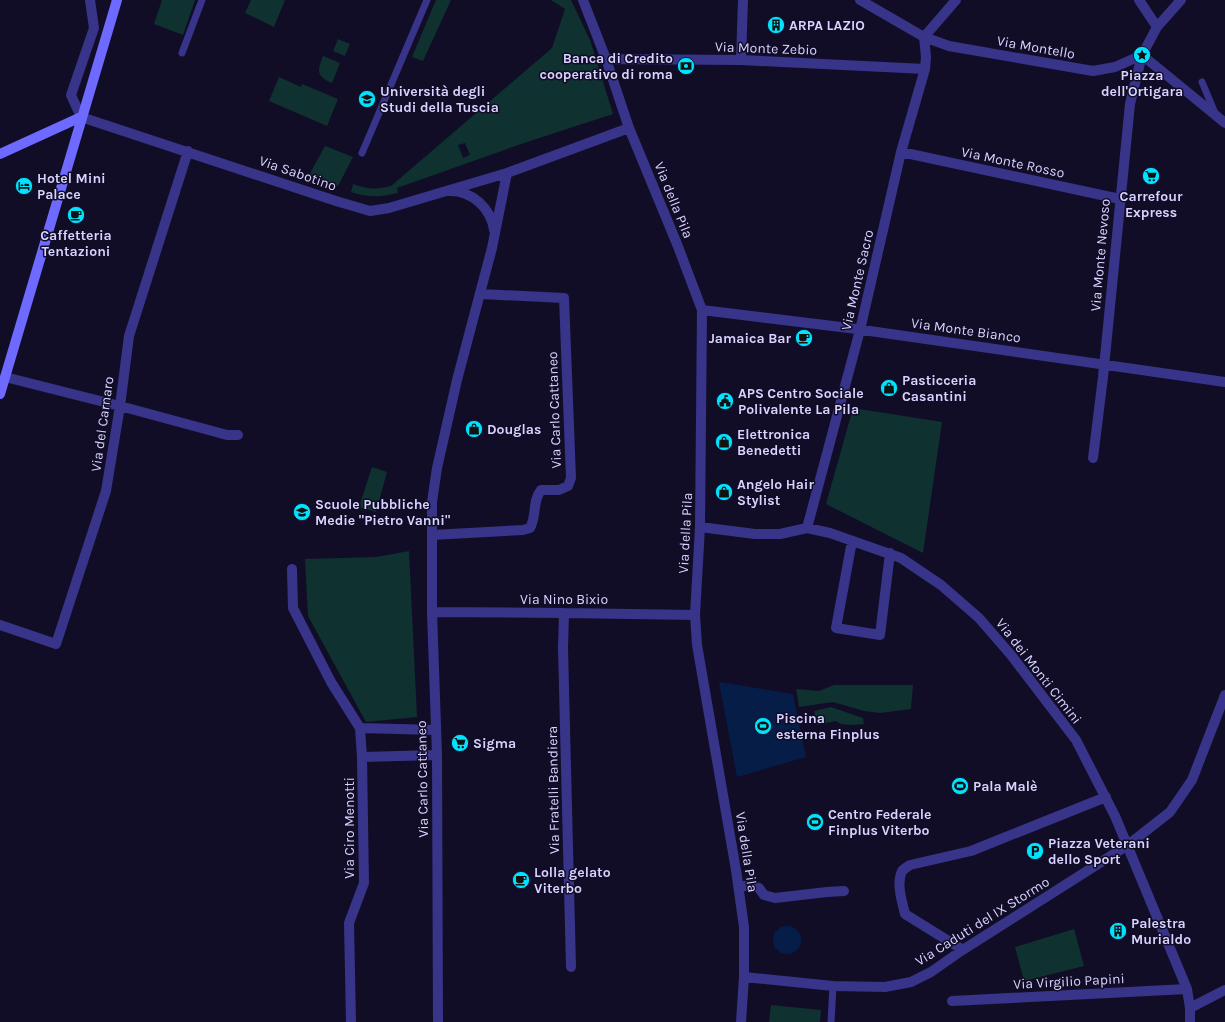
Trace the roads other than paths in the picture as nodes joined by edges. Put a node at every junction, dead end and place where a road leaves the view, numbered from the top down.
1 (90, 0) edge
2 (117, 0) edge
3 (202, 0) edge
4 (427, 0) edge
5 (583, 0) edge
6 (742, 0) edge
7 (860, 0) edge
8 (956, 0) edge
9 (1139, 0) edge
10 (1180, 0) edge
11 (1157, 27) junction
12 (924, 37) junction
13 (182, 53) dead end
14 (1142, 55) junction
15 (606, 59) junction
16 (741, 60) junction
17 (925, 68) junction
18 (1202, 82) dead end
19 (1216, 116) junction
20 (82, 117) junction
21 (1225, 123) edge
22 (629, 128) junction
23 (188, 151) junction
24 (901, 152) junction
25 (0, 154) edge
26 (362, 154) dead end
27 (507, 173) junction
28 (444, 192) junction
29 (1120, 199) junction
30 (495, 235) junction
31 (481, 294) junction
32 (702, 310) junction
33 (860, 330) junction
34 (1104, 364) junction
35 (5, 377) junction
36 (1225, 382) edge
37 (0, 394) edge
38 (120, 406) junction
39 (238, 435) dead end
40 (1093, 458) dead end
41 (700, 527) junction
42 (807, 528) junction
43 (432, 535) junction
44 (852, 541) junction
45 (890, 553) junction
46 (292, 569) dead end
47 (432, 612) junction
48 (564, 612) junction
49 (695, 615) junction
50 (0, 625) edge
51 (1225, 695) edge
52 (360, 728) junction
53 (436, 730) junction
54 (437, 755) junction
55 (362, 756) junction
56 (1106, 797) junction
57 (1128, 845) junction
58 (739, 887) junction
59 (844, 892) dead end
60 (963, 950) junction
61 (571, 966) dead end
62 (744, 977) junction
63 (833, 986) junction
64 (1187, 989) junction
65 (1225, 990) edge
66 (952, 1002) dead end
67 (1190, 1008) junction
68 (351, 1022) edge
69 (438, 1022) edge
70 (741, 1022) edge
71 (831, 1022) edge
72 (1190, 1022) edge

1 - 20 street
2 - 20 main road
3 - 13 lane
4 - 26 lane
5 - 15 street, Via della Pila
6 - 16 street
7 - 12 street, Via Montello
8 - 12 street
9 - 11 street
10 - 11 street, Via Monte Nevoso
11 - 14 street, Via Monte Nevoso
12 - 14 street, Via Montello
12 - 17 street, Via Monte Sacro
14 - 19 street
14 - 29 street, Via Monte Nevoso
15 - 16 street, Via Monte Zebio
15 - 22 street, Via della Pila
16 - 17 street, Via Monte Zebio
17 - 24 street, Via Monte Sacro
18 - 19 lane
19 - 21 street
20 - 23 street, Via Sabotino
20 - 25 main road
20 - 35 main road
22 - 27 street
22 - 32 street, Via della Pila
23 - 28 street, Via Sabotino
23 - 38 street, Via del Carnaro
24 - 29 street, Via Monte Rosso
24 - 33 street, Via Monte Sacro
27 - 28 street, Via Sabotino
27 - 30 street, Via Carlo Cattaneo
28 - 30 street
29 - 34 street, Via Monte Nevoso
30 - 31 street, Via Carlo Cattaneo
31 - 43 street, Via Carlo Cattaneo
31 - 43 street, Via Carlo Cattaneo
32 - 33 street, Via Monte Bianco
32 - 41 street, Via della Pila
33 - 34 street, Via Monte Bianco
33 - 42 street, Via Monte Sacro
34 - 36 street, Via Monte Bianco
34 - 40 street, Via Monte Nevoso
35 - 37 main road
35 - 38 street
38 - 39 street
38 - 50 street, Via del Carnaro
41 - 42 street, Via dei Monti Cimini
41 - 49 street, Via della Pila
42 - 44 street, Via dei Monti Cimini
43 - 47 street, Via Carlo Cattaneo
44 - 45 street, Via dei Monti Cimini
44 - 45 street
45 - 56 street, Via dei Monti Cimini
46 - 52 street
47 - 48 street, Via Nino Bixio
47 - 53 street, Via Carlo Cattaneo
48 - 49 street, Via Nino Bixio
48 - 61 street, Via Fratelli Bandiera
49 - 58 street, Via della Pila
51 - 57 street, Via Caduti del IX Stormo
52 - 53 street
52 - 55 street, Via Ciro Menotti
53 - 54 street, Via Carlo Cattaneo
54 - 55 street
54 - 69 street, Via Carlo Cattaneo
55 - 68 street, Via Ciro Menotti
56 - 57 street, Via dei Monti Cimini
56 - 60 street
57 - 60 street, Via Caduti del IX Stormo
57 - 64 street, Via dei Monti Cimini
58 - 59 street
58 - 62 street, Via della Pila
60 - 63 street, Via Caduti del IX Stormo
62 - 63 street, Via Caduti del IX Stormo
62 - 70 street, Via della Pila
63 - 71 lane
64 - 66 street, Via Virgilio Papini
64 - 67 street, Via dei Monti Cimini
65 - 67 street
67 - 72 street, Via dei Monti Cimini

